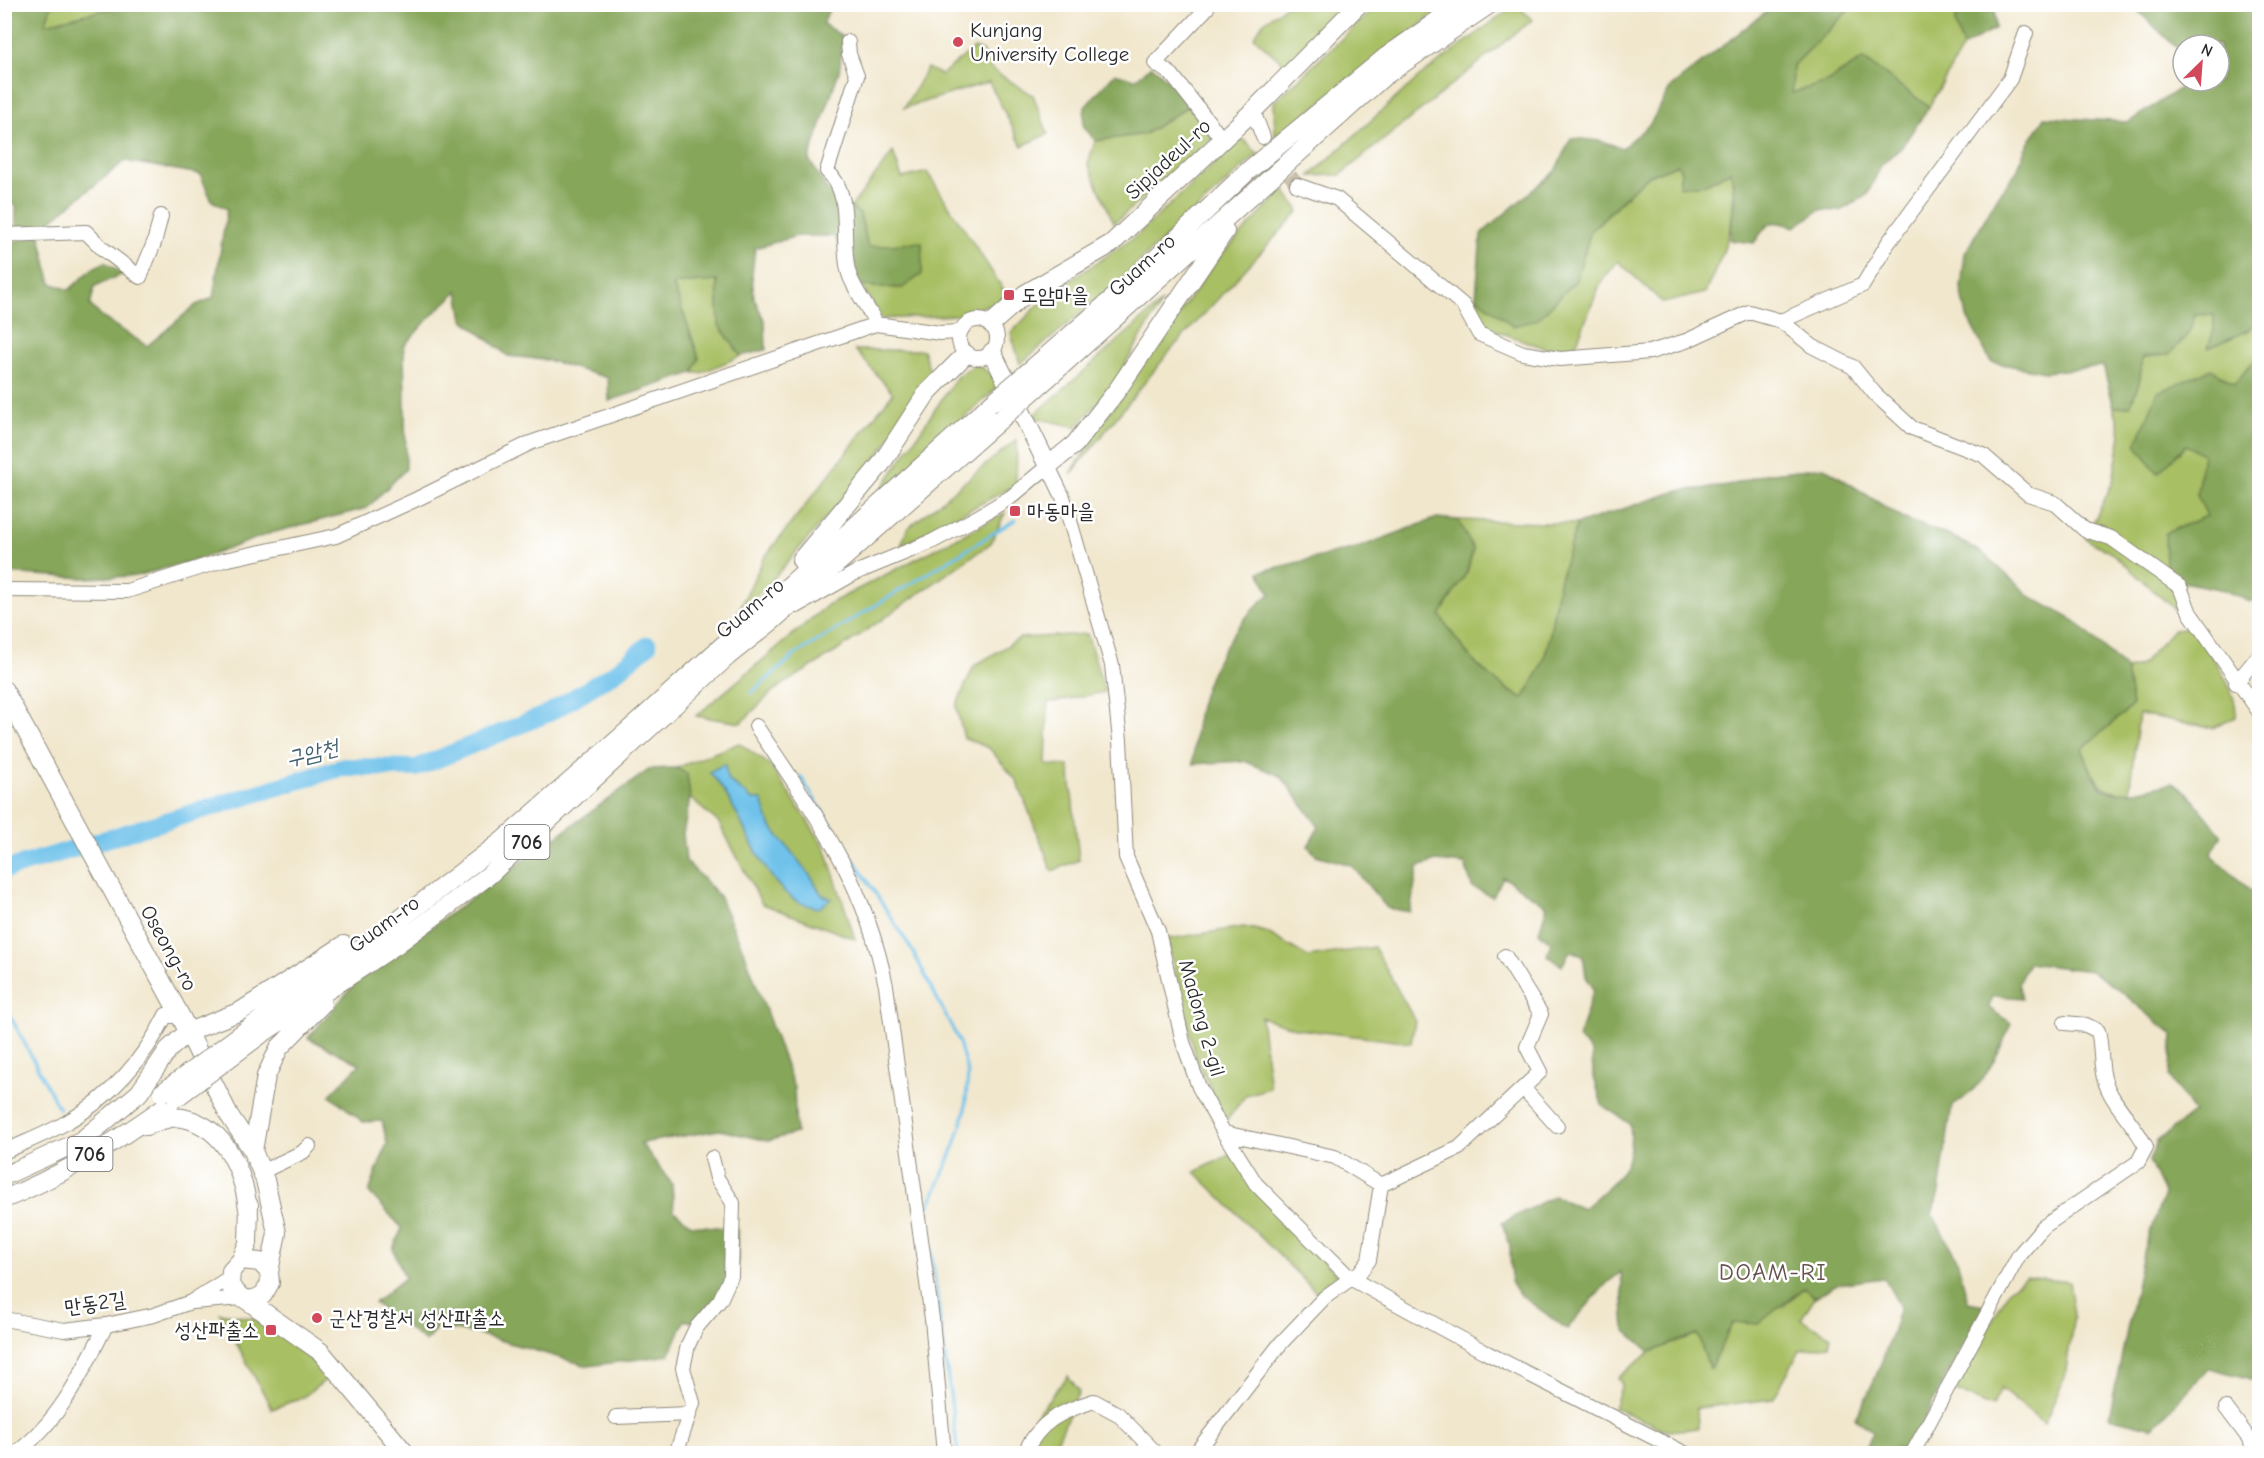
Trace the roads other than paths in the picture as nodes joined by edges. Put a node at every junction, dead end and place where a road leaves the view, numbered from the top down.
1 (1359, 4) edge
2 (1461, 4) edge
3 (1490, 4) edge
4 (1207, 8) dead end
5 (2026, 33) dead end
6 (848, 42) dead end
7 (1253, 111) junction
8 (1263, 137) dead end
9 (1222, 139) junction
10 (1297, 185) tunnel mouth
11 (1245, 202) junction
12 (161, 216) dead end
13 (4, 236) edge
14 (1781, 321) junction
15 (876, 324) junction
16 (991, 324) junction
17 (960, 332) junction
18 (993, 352) junction
19 (966, 354) junction
20 (1042, 372) junction
21 (1048, 466) junction
22 (4, 590) edge
23 (771, 621) junction
24 (2259, 654) edge
25 (705, 660) junction
26 (2236, 683) junction
27 (4, 690) edge
28 (2259, 713) edge
29 (756, 726) dead end
30 (378, 936) junction
31 (1505, 956) dead end
32 (341, 983) junction
33 (2065, 1023) dead end
34 (184, 1025) junction
35 (256, 1030) junction
36 (1524, 1089) junction
37 (167, 1097) junction
38 (229, 1115) junction
39 (1557, 1126) dead end
40 (1224, 1132) junction
41 (124, 1134) junction
42 (80, 1142) junction
43 (309, 1146) dead end
44 (253, 1151) junction
45 (4, 1152) edge
46 (712, 1158) dead end
47 (261, 1172) junction
48 (4, 1176) edge
49 (1381, 1185) junction
50 (4, 1199) edge
51 (249, 1217) junction
52 (277, 1233) junction
53 (248, 1243) junction
54 (242, 1260) junction
55 (229, 1278) junction
56 (1350, 1278) junction
57 (268, 1281) junction
58 (244, 1299) junction
59 (191, 1302) junction
60 (4, 1320) edge
61 (106, 1324) junction
62 (280, 1324) junction
63 (2226, 1408) dead end
64 (689, 1414) junction
65 (616, 1417) dead end
66 (15, 1454) edge
67 (406, 1454) edge
68 (676, 1454) edge
69 (944, 1454) edge
70 (1024, 1454) edge
71 (1157, 1454) edge
72 (1194, 1454) edge
73 (1686, 1454) edge
74 (1912, 1454) edge
75 (2254, 1454) edge

1 - 7 main road, Sipjadeul-ro
2 - 20 main road, Guam-ro
3 - 11 main road, Guam-ro
4 - 9 street
5 - 14 street
6 - 15 street
7 - 8 street
7 - 9 main road, Sipjadeul-ro
9 - 16 main road, Sipjadeul-ro
10 - 14 street
11 - 20 main road, Guam-ro
11 - 21 main road
12 - 13 street
14 - 26 street
15 - 17 street
15 - 22 street
16 - 17 street
16 - 18 street
17 - 19 street
18 - 19 street
18 - 21 main road
19 - 25 main road, 706
20 - 23 main road, Guam-ro, bridge
20 - 25 main road, Guam-ro, bridge
21 - 23 street, 706
21 - 40 street, Madong 2-gil
23 - 32 main road, Guam-ro / 706
24 - 26 street
25 - 30 main road, Guam-ro / 706
26 - 28 street
27 - 34 main road, Oseong-ro
29 - 69 street
30 - 34 main road
30 - 35 main road, Guam-ro / 706
31 - 36 street
32 - 35 main road, Guam-ro / 706
32 - 44 main road
33 - 74 street
34 - 38 main road, Oseong-ro
34 - 42 main road
34 - 45 street
35 - 37 main road, Guam-ro / 706, bridge
36 - 39 street
36 - 49 street
37 - 41 main road, Guam-ro / 706
37 - 42 main road, Guam-ro / 706
38 - 44 main road, Oseong-ro
38 - 51 main road
40 - 49 street
40 - 56 street, Madong 2-gil
41 - 50 main road, Guam-ro / 706
41 - 51 main road
42 - 48 main road, Guam-ro / 706
43 - 47 street
44 - 47 main road, Oseong-ro
46 - 64 street
47 - 52 main road, Oseong-ro
49 - 56 street
51 - 53 main road
52 - 53 main road
52 - 57 main road
53 - 54 main road
54 - 55 main road
54 - 57 main road
55 - 58 main road
55 - 59 street
56 - 72 street
56 - 73 street, Madong 2-gil
57 - 58 main road
57 - 62 main road
58 - 59 street
58 - 62 main road
59 - 61 street, 만동2길
60 - 61 street, 만동2길
61 - 66 street
62 - 67 main road
63 - 75 street
64 - 65 street
64 - 68 street
70 - 71 street

